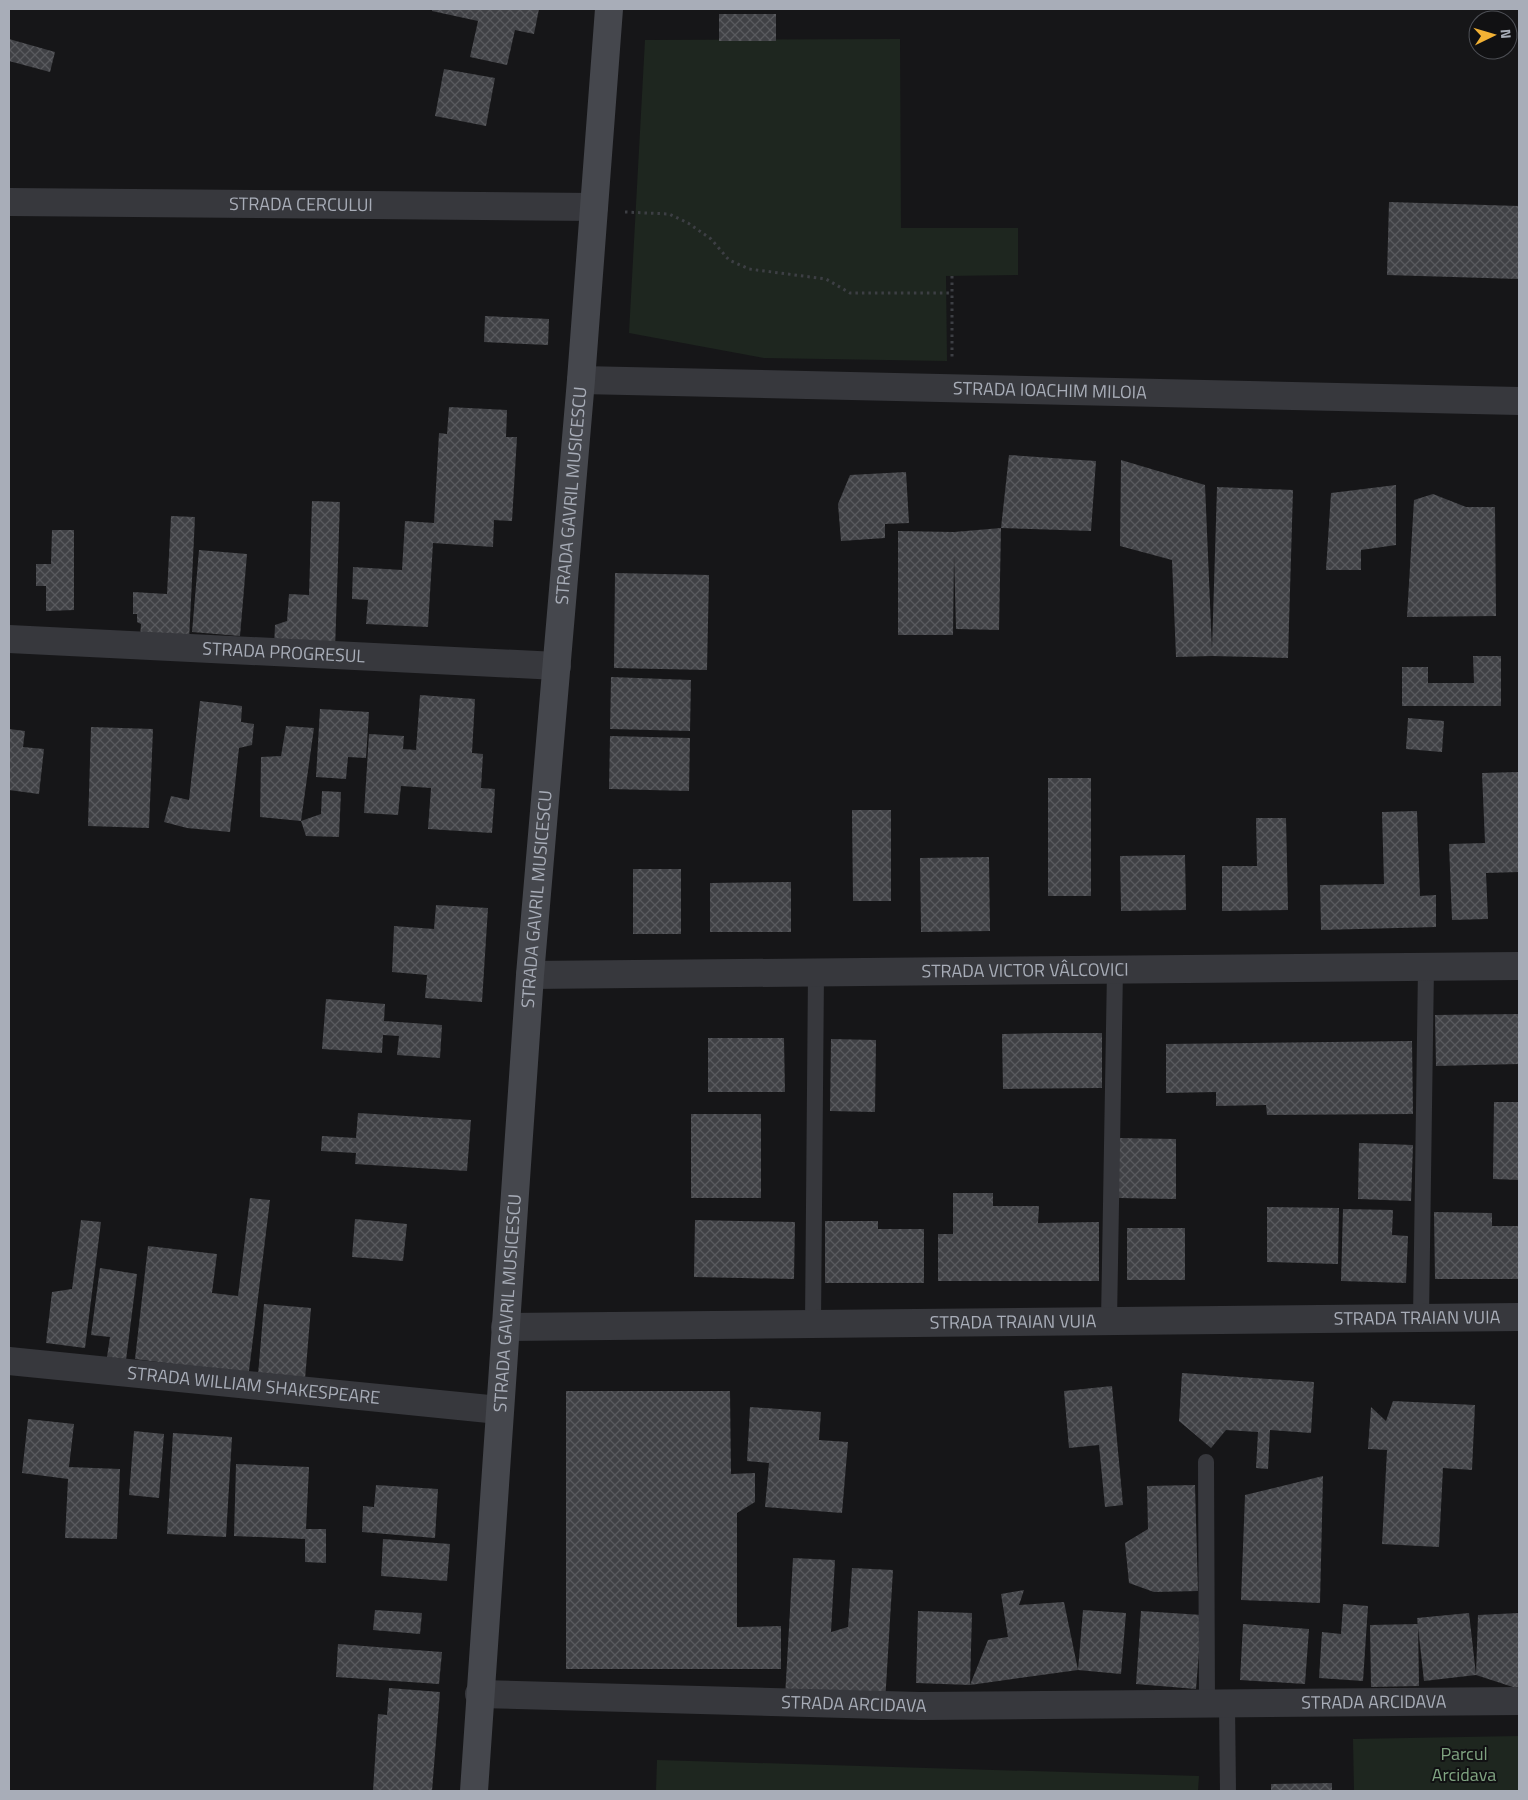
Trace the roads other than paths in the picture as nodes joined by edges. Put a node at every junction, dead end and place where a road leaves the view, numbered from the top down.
1 (609, 9) edge
2 (9, 202) edge
3 (594, 207) junction
4 (581, 380) junction
5 (1519, 400) edge
6 (9, 639) edge
7 (557, 666) junction
8 (1519, 966) edge
9 (1426, 967) junction
10 (1115, 970) junction
11 (816, 972) junction
12 (530, 975) junction
13 (1519, 1317) edge
14 (1421, 1318) junction
15 (1109, 1321) junction
16 (813, 1324) junction
17 (505, 1327) junction
18 (9, 1361) edge
19 (499, 1410) junction
20 (1206, 1462) dead end
21 (479, 1694) junction
22 (1519, 1701) edge
23 (1217, 1705) junction
24 (474, 1791) edge
25 (1228, 1791) edge

1 - 3 street, STRADA GAVRIL MUSICESCU
2 - 3 street, STRADA CERCULUI
3 - 4 street, STRADA GAVRIL MUSICESCU
4 - 5 street, STRADA IOACHIM MILOIA
4 - 7 street, STRADA GAVRIL MUSICESCU
6 - 7 street, STRADA PROGRESUL
7 - 12 street, STRADA GAVRIL MUSICESCU
8 - 9 street, STRADA VICTOR VÂLCOVICI
9 - 10 street, STRADA VICTOR VÂLCOVICI
9 - 14 lane
10 - 11 street, STRADA VICTOR VÂLCOVICI
10 - 15 lane
11 - 12 street, STRADA VICTOR VÂLCOVICI
11 - 16 lane
12 - 17 street, STRADA GAVRIL MUSICESCU
13 - 14 street, STRADA TRAIAN VUIA
14 - 15 street, STRADA TRAIAN VUIA
15 - 16 street, STRADA TRAIAN VUIA
16 - 17 street, STRADA TRAIAN VUIA
17 - 19 street, STRADA GAVRIL MUSICESCU
18 - 19 street, STRADA WILLIAM SHAKESPEARE
19 - 21 street, STRADA GAVRIL MUSICESCU
20 - 23 lane
21 - 23 street, STRADA ARCIDAVA
21 - 24 street, STRADA GAVRIL MUSICESCU
22 - 23 street, STRADA ARCIDAVA
23 - 25 lane

